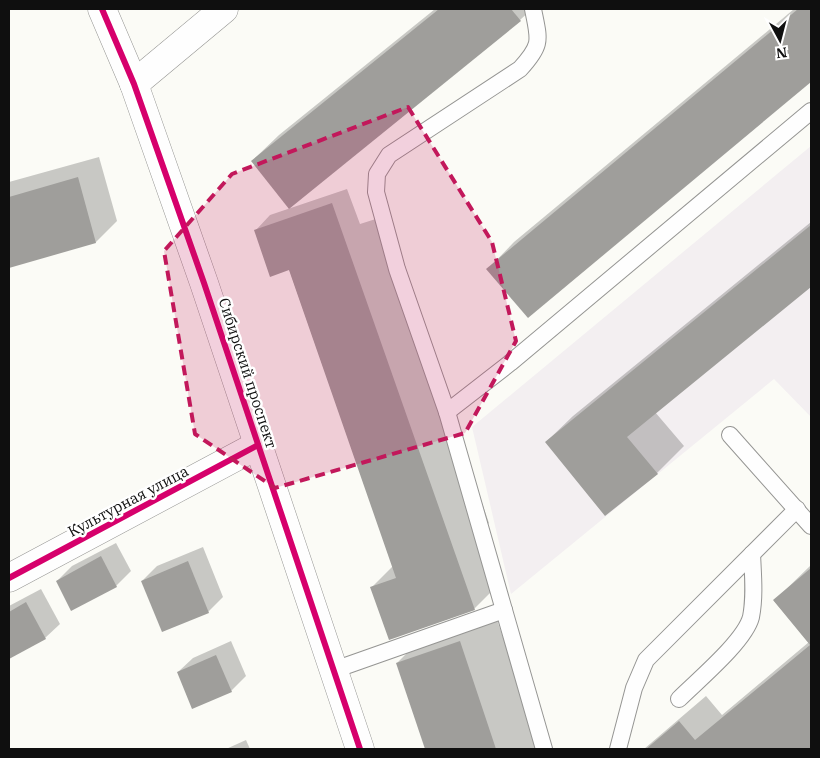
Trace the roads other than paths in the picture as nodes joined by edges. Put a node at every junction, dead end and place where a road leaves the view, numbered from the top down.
1 (102, 9) edge
2 (224, 9) edge
3 (533, 9) edge
4 (134, 84) junction
5 (811, 112) edge
6 (447, 412) junction
7 (730, 435) dead end
8 (258, 445) junction
9 (797, 509) junction
10 (811, 526) edge
11 (752, 554) junction
12 (9, 578) edge
13 (504, 610) junction
14 (334, 670) junction
15 (680, 699) dead end
16 (360, 749) edge
17 (544, 749) edge
18 (618, 749) edge

1 - 4 street, Сибирский проспект
2 - 4 street
3 - 6 lane
4 - 8 street, Сибирский проспект
5 - 6 lane
6 - 13 lane
7 - 9 lane
8 - 12 street, Культурная улица
8 - 14 street, Сибирский проспект
9 - 10 lane
9 - 11 lane
11 - 15 lane
11 - 18 lane
13 - 14 lane
13 - 17 lane
14 - 16 street, Сибирский проспект

